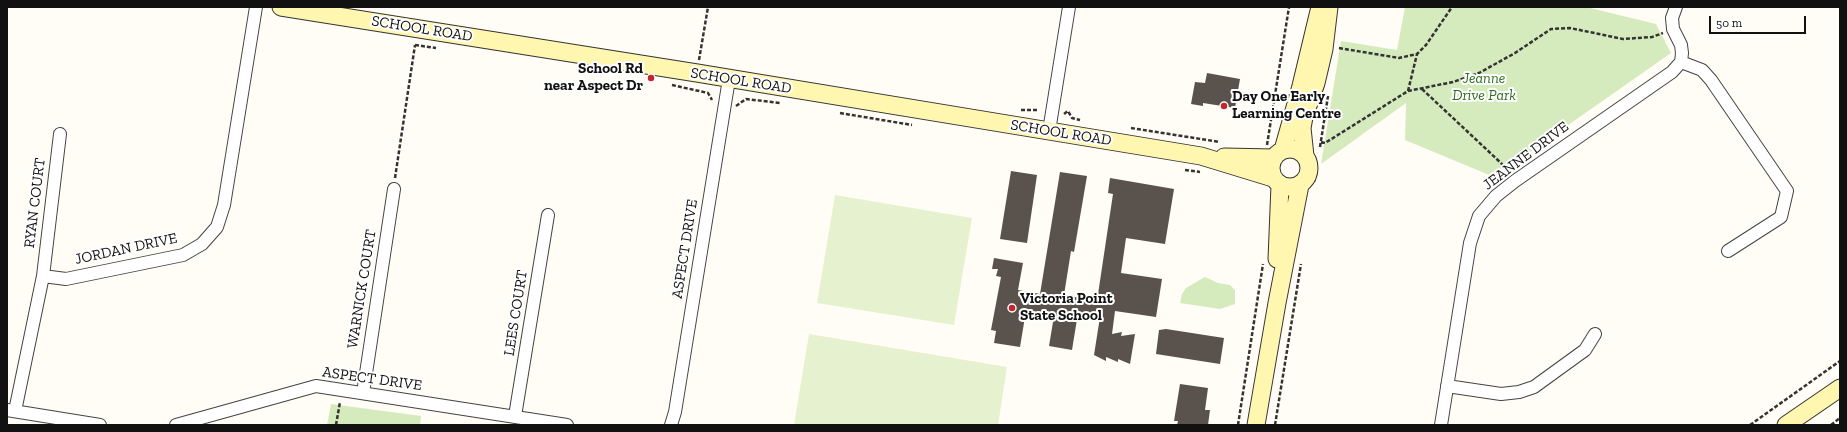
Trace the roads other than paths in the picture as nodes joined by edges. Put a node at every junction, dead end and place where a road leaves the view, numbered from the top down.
1 (256, 7) edge
2 (281, 7) edge
3 (1069, 7) edge
4 (1320, 7) edge
5 (1329, 7) edge
6 (1676, 7) edge
7 (1681, 62) junction
8 (729, 78) junction
9 (1049, 131) junction
10 (60, 134) dead end
11 (1273, 153) junction
12 (1201, 156) junction
13 (1305, 156) junction
14 (1277, 182) junction
15 (1300, 185) junction
16 (394, 189) road end
17 (548, 215) dead end
18 (1728, 251) dead end
19 (43, 276) junction
20 (1277, 303) junction
21 (1595, 334) dead end
22 (1447, 386) junction
23 (1840, 388) edge
24 (363, 393) junction
25 (11, 410) edge
26 (515, 416) junction
27 (100, 425) edge
28 (179, 425) edge
29 (567, 425) edge
30 (671, 425) edge
31 (1256, 425) edge
32 (1440, 425) edge
33 (1786, 425) edge

1 - 19 street, JORDAN DRIVE
2 - 8 street, SCHOOL ROAD
3 - 9 street
4 - 11 street
5 - 13 street
6 - 7 street
7 - 18 street
7 - 22 street, JEANNE DRIVE
8 - 9 street, SCHOOL ROAD
8 - 30 street, ASPECT DRIVE
9 - 12 street, SCHOOL ROAD
10 - 19 street, RYAN COURT
11 - 12 street, SCHOOL ROAD
11 - 13 street
11 - 14 street
12 - 14 street, SCHOOL ROAD
13 - 15 street
14 - 15 street
14 - 20 street
15 - 20 street
16 - 24 street, WARNICK COURT
17 - 26 street, LEES COURT
19 - 25 street
20 - 31 street
21 - 22 street
22 - 32 street, JEANNE DRIVE
23 - 33 street
24 - 26 street, ASPECT DRIVE
24 - 28 street, ASPECT DRIVE
25 - 27 street
26 - 29 street, ASPECT DRIVE

